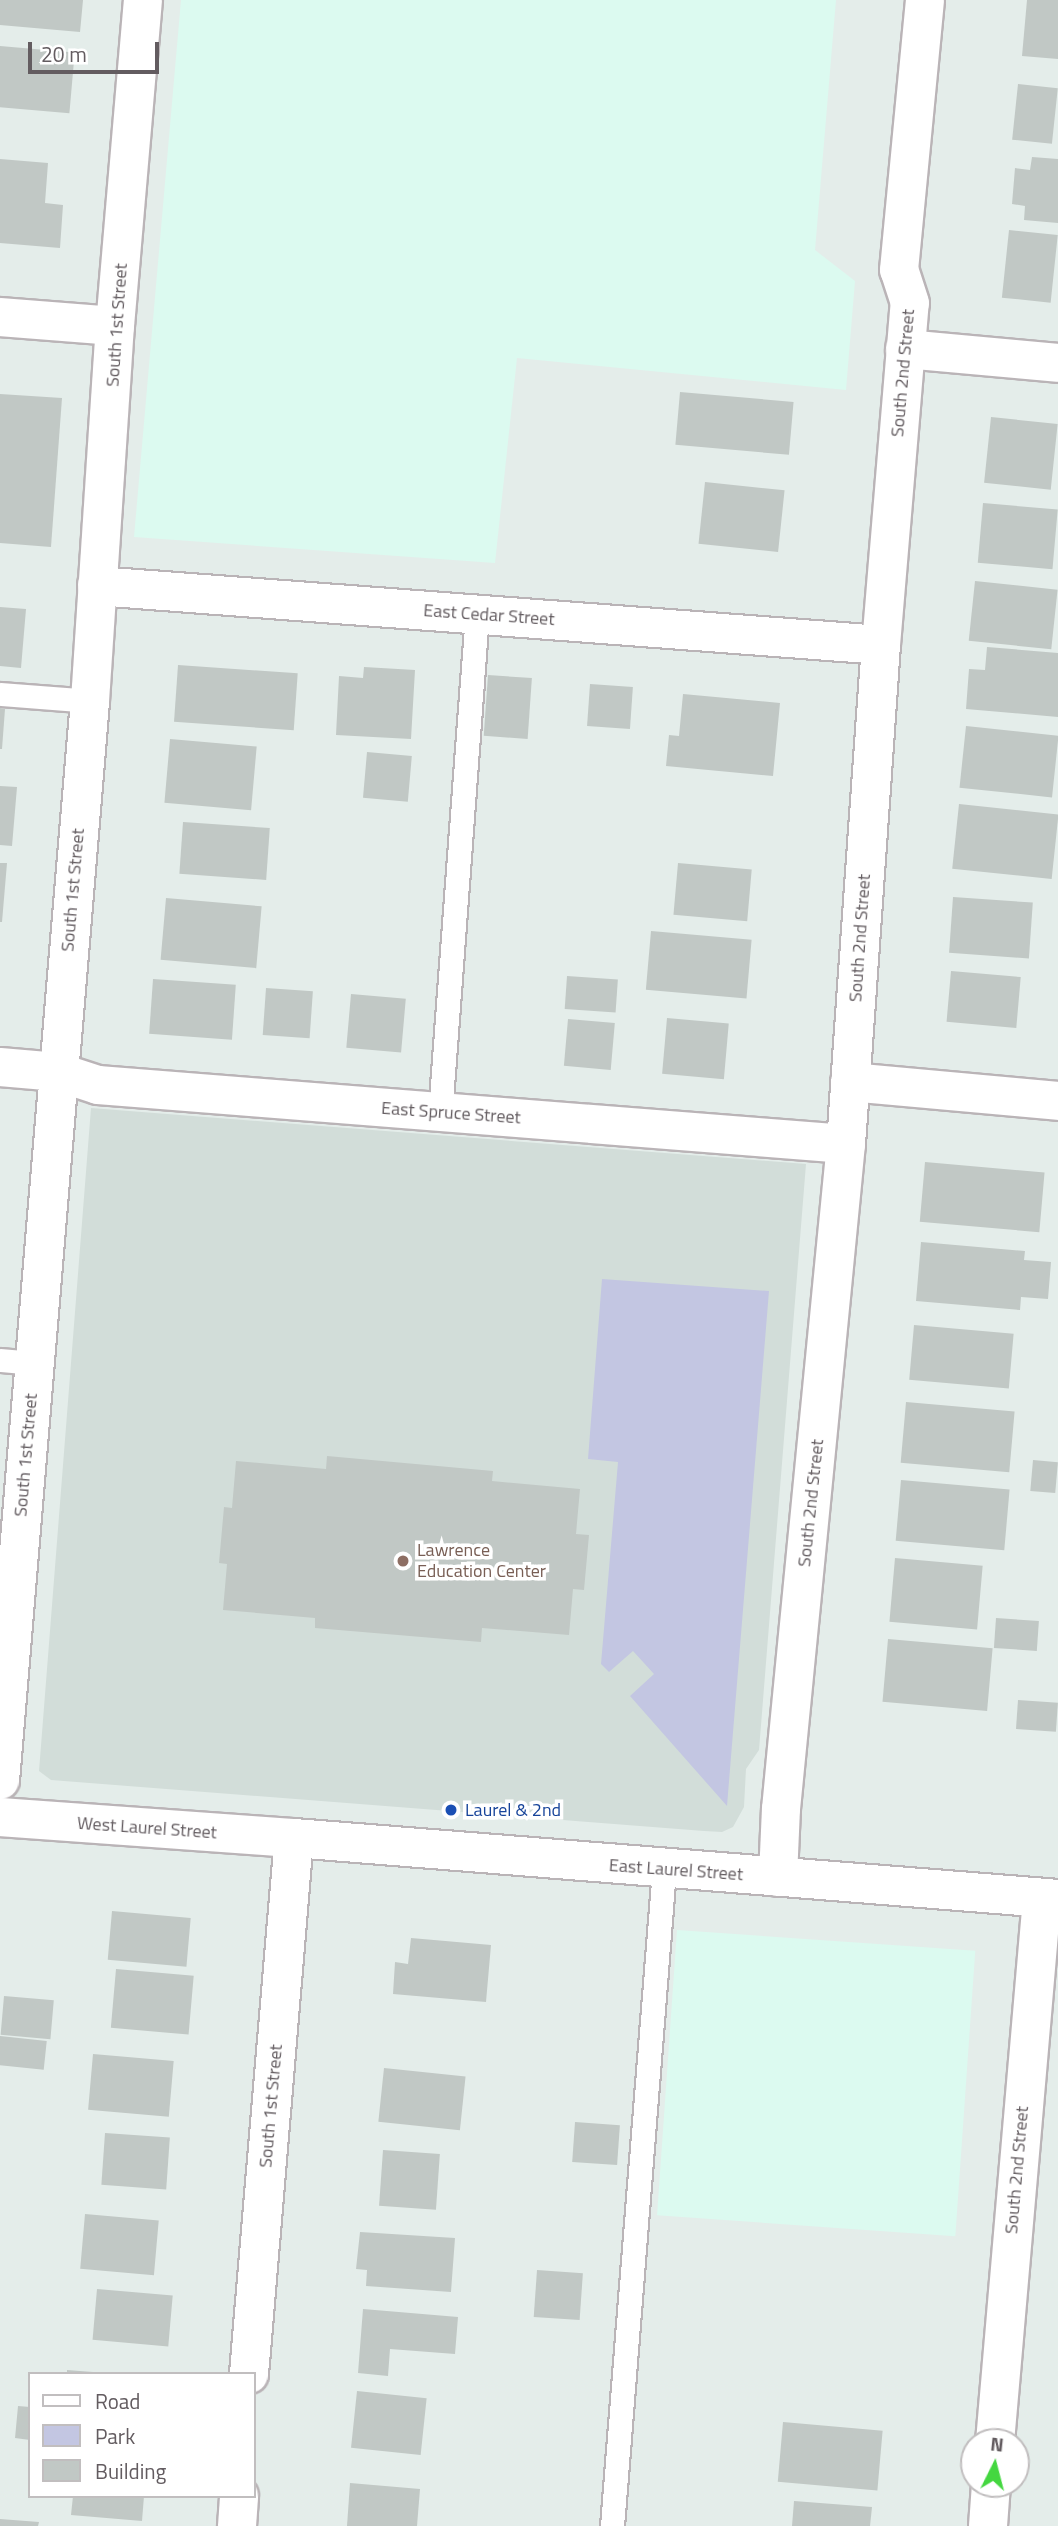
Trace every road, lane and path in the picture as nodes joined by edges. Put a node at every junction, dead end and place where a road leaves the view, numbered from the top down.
1 (143, 0) edge
2 (925, 0) edge
3 (0, 317) edge
4 (115, 326) junction
5 (905, 349) junction
6 (1058, 363) edge
7 (97, 586) junction
8 (477, 614) junction
9 (881, 645) junction
10 (0, 694) edge
11 (90, 701) junction
12 (0, 1066) edge
13 (58, 1072) junction
14 (850, 1082) junction
15 (1058, 1101) edge
16 (440, 1113) junction
17 (846, 1143) junction
18 (17, 1362) edge
19 (0, 1780) edge
20 (0, 1817) edge
21 (293, 1838) junction
22 (664, 1870) junction
23 (778, 1877) junction
24 (1050, 1898) edge
25 (249, 2372) edge
26 (996, 2428) edge
27 (239, 2498) edge
28 (990, 2498) edge
29 (237, 2526) edge
30 (612, 2526) edge
31 (988, 2526) edge

1 - 4 street, South 1st Street
2 - 5 street, South 2nd Street
3 - 4 street
4 - 7 street, South 1st Street
5 - 6 street
5 - 9 street, South 2nd Street
7 - 8 street, East Cedar Street
7 - 11 street, South 1st Street
8 - 9 street, East Cedar Street
8 - 16 lane
9 - 14 street, South 2nd Street
10 - 11 lane
11 - 13 street, South 1st Street
12 - 13 street, East Spruce Street
13 - 16 street, East Spruce Street
13 - 18 street, South 1st Street
14 - 15 street
14 - 17 street, South 2nd Street
16 - 17 street, East Spruce Street
17 - 23 street, South 2nd Street
18 - 19 street, South 1st Street
20 - 21 street, West Laurel Street
21 - 22 street, East Laurel Street
21 - 25 street, South 1st Street
22 - 23 street, East Laurel Street
22 - 30 lane
23 - 24 street, East Laurel Street
24 - 26 street, South 2nd Street
27 - 29 street
28 - 31 street

